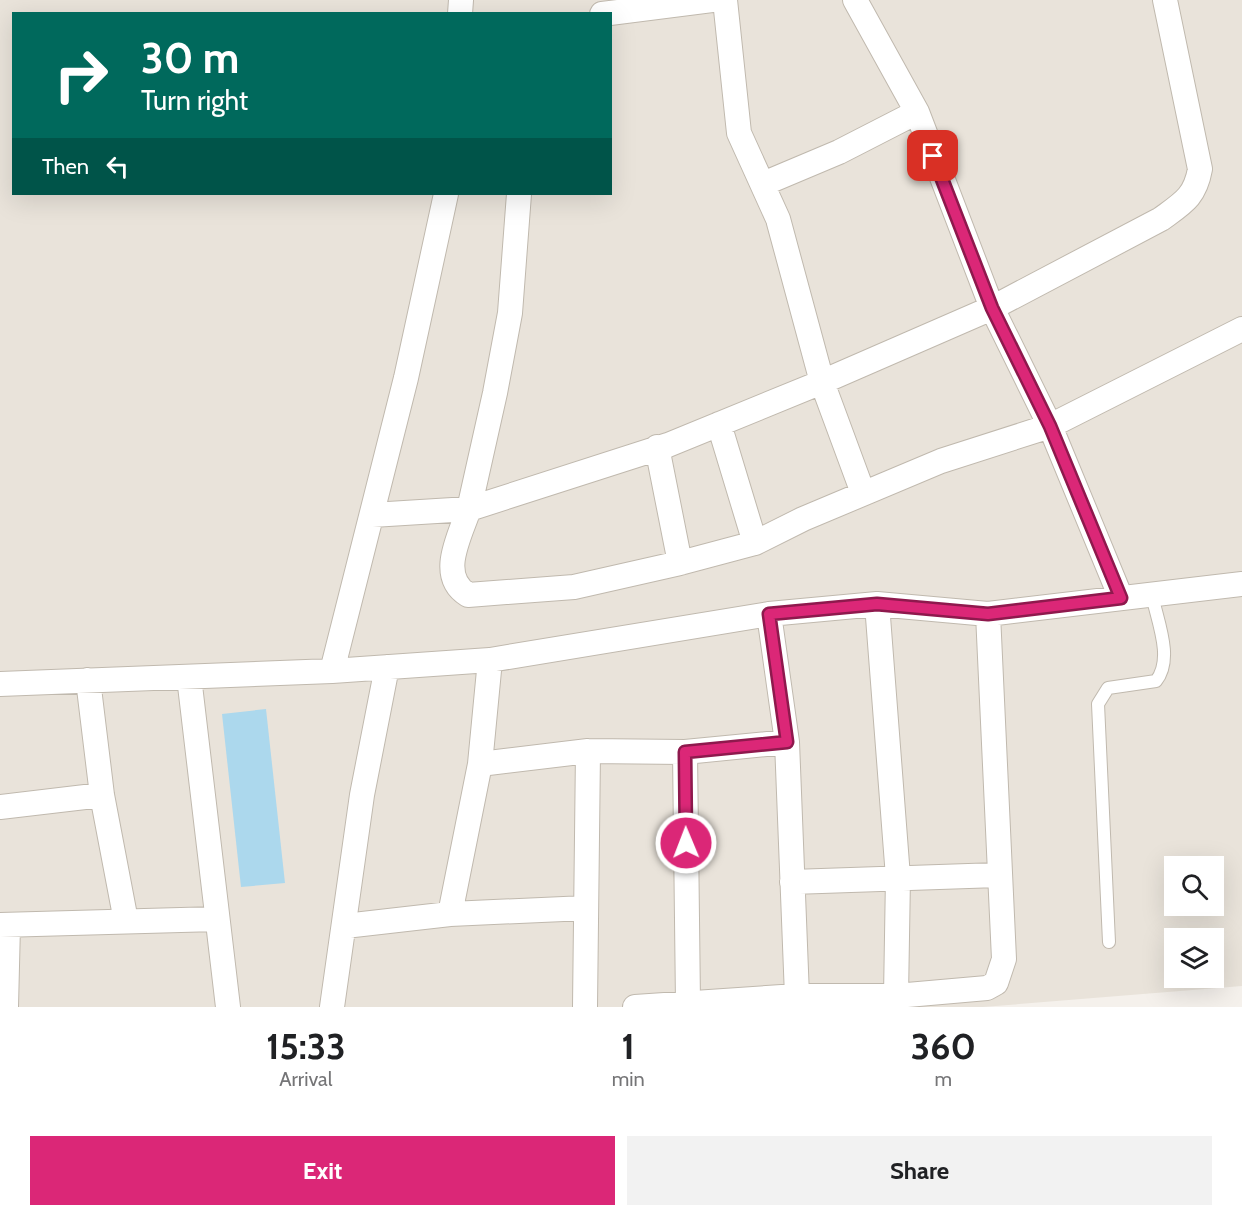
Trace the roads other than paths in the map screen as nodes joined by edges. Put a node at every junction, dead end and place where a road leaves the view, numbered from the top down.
1 (712, 0) edge
2 (725, 0) edge
3 (855, 0) edge
4 (1165, 0) edge
5 (612, 13) edge
6 (917, 112) junction
7 (763, 184) junction
8 (446, 195) edge
9 (519, 195) edge
10 (992, 308) junction
11 (1242, 329) edge
12 (822, 382) junction
13 (719, 424) junction
14 (1050, 426) junction
15 (657, 447) junction
16 (864, 493) junction
17 (469, 510) junction
18 (372, 515) junction
19 (755, 543) junction
20 (680, 563) junction
21 (1242, 584) edge
22 (1152, 595) junction
23 (1121, 598) junction
24 (877, 604) junction
25 (769, 614) junction
26 (988, 614) junction
27 (490, 660) junction
28 (387, 667) junction
29 (346, 670) junction
30 (189, 676) junction
31 (88, 680) junction
32 (0, 684) edge
33 (787, 742) junction
34 (588, 751) junction
35 (685, 752) junction
36 (480, 764) junction
37 (102, 795) junction
38 (0, 807) edge
39 (998, 875) junction
40 (898, 877) junction
41 (792, 882) junction
42 (586, 908) junction
43 (450, 914) junction
44 (217, 919) junction
45 (126, 921) junction
46 (4, 925) edge
47 (345, 926) junction
48 (1109, 942) dead end
49 (797, 996) junction
50 (896, 996) junction
51 (688, 1004) junction
52 (6, 1007) edge
53 (228, 1007) edge
54 (332, 1007) edge
55 (585, 1007) edge
56 (635, 1007) edge

1 - 5 street
2 - 7 street
3 - 6 street
4 - 10 street
6 - 7 street
6 - 10 street
7 - 12 street
8 - 18 street
9 - 17 street
10 - 12 street
10 - 14 street
11 - 14 street
12 - 13 street
12 - 16 street
13 - 15 street
13 - 19 street
14 - 16 street
14 - 23 street
15 - 17 street
15 - 20 street
16 - 19 street
17 - 18 street
17 - 20 street
18 - 29 street
19 - 20 street
21 - 22 street
22 - 23 street
22 - 48 lane
23 - 26 street
24 - 25 street
24 - 26 street
24 - 40 street
25 - 27 street
25 - 33 street
26 - 39 street
27 - 28 street
27 - 36 street
28 - 29 street
28 - 47 street
29 - 30 street
30 - 31 street
30 - 44 street
31 - 32 street
31 - 37 street
33 - 35 street
33 - 41 street
34 - 35 street
34 - 36 street
34 - 42 street
35 - 51 street
36 - 43 street
37 - 38 street
37 - 45 street
39 - 40 street
39 - 50 street
40 - 41 street
40 - 50 street
41 - 49 street
42 - 43 street
42 - 55 street
43 - 47 street
44 - 45 street
44 - 53 street
45 - 46 street
46 - 52 street
47 - 54 street
49 - 50 street
49 - 51 street
51 - 56 street

